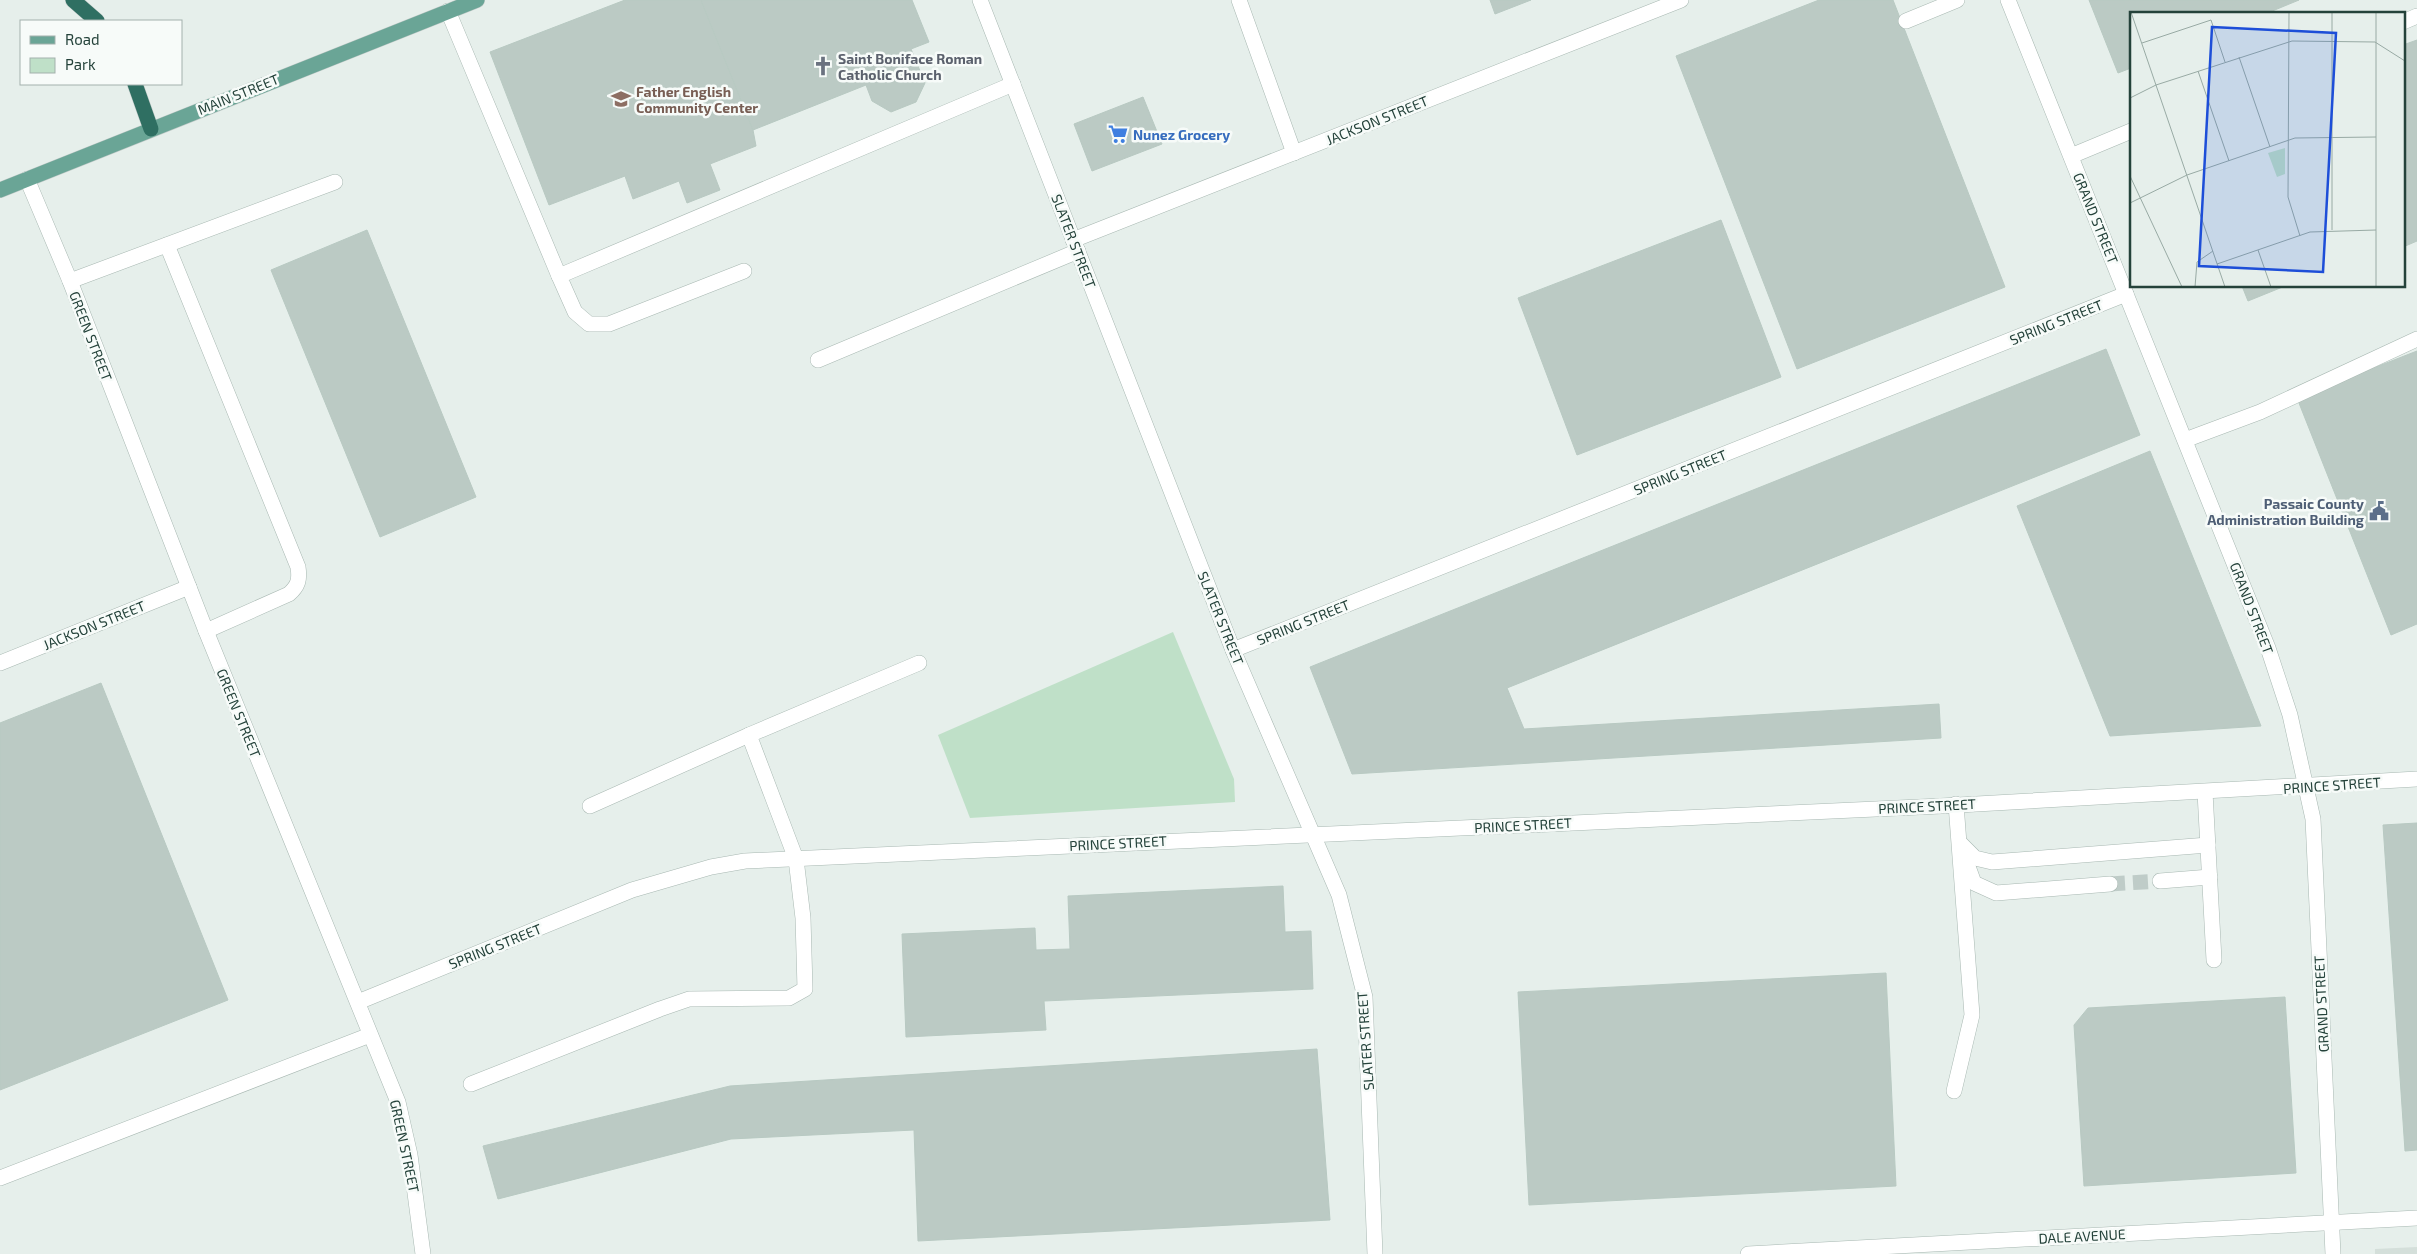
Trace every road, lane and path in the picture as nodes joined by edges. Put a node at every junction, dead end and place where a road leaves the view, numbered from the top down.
1 (73, 0) edge
2 (477, 0) edge
3 (980, 0) edge
4 (1239, 0) edge
5 (1681, 0) edge
6 (1956, 0) edge
7 (2008, 0) edge
8 (448, 11) junction
9 (2417, 16) edge
10 (96, 20) edge
11 (1906, 21) dead end
12 (2404, 22) edge
13 (1013, 84) junction
14 (135, 85) edge
15 (151, 129) junction
16 (2130, 131) edge
17 (1294, 153) junction
18 (2071, 156) junction
19 (27, 179) junction
20 (335, 182) dead end
21 (0, 190) edge
22 (166, 244) junction
23 (1076, 246) junction
24 (744, 272) dead end
25 (559, 276) junction
26 (70, 282) junction
27 (2126, 294) junction
28 (2417, 339) edge
29 (818, 360) dead end
30 (2185, 440) junction
31 (189, 588) junction
32 (206, 631) junction
33 (1233, 650) junction
34 (0, 663) edge
35 (920, 663) dead end
36 (749, 735) junction
37 (2417, 780) edge
38 (2306, 787) junction
39 (2206, 792) junction
40 (1956, 804) junction
41 (590, 806) dead end
42 (1313, 834) junction
43 (1960, 844) junction
44 (2208, 845) junction
45 (796, 858) junction
46 (2210, 877) junction
47 (2160, 881) tunnel mouth
48 (2110, 884) tunnel mouth
49 (632, 890) joint
50 (2214, 960) dead end
51 (358, 1002) junction
52 (370, 1034) junction
53 (471, 1084) dead end
54 (1954, 1091) dead end
55 (0, 1178) edge
56 (2417, 1218) edge
57 (2332, 1222) junction
58 (424, 1254) edge
59 (1375, 1254) edge
60 (1748, 1254) edge
61 (2333, 1254) edge

1 - 10 highway
2 - 8 main road, MAIN STREET
3 - 13 street, SLATER STREET
4 - 17 street
5 - 17 street, JACKSON STREET
6 - 11 street
7 - 18 street, GRAND STREET
8 - 15 main road, MAIN STREET
8 - 25 street
9 - 12 street
13 - 23 street, SLATER STREET
13 - 25 street
14 - 15 highway
15 - 19 main road, MAIN STREET
16 - 18 street
17 - 23 street, JACKSON STREET
18 - 27 street, GRAND STREET
19 - 21 main road, MAIN STREET
19 - 26 street, GREEN STREET
20 - 22 street
22 - 26 street
22 - 32 street
23 - 29 street, JACKSON STREET
23 - 33 street, SLATER STREET
24 - 25 street
26 - 31 street, GREEN STREET
27 - 30 street, GRAND STREET
27 - 33 street, SPRING STREET
28 - 30 street
30 - 38 street, GRAND STREET
31 - 32 street, GREEN STREET
31 - 34 street, JACKSON STREET
32 - 51 street, GREEN STREET
33 - 42 street, SLATER STREET
35 - 36 street
36 - 41 street
36 - 45 street
37 - 38 street, PRINCE STREET
38 - 39 street, PRINCE STREET
38 - 57 street, GRAND STREET
39 - 40 street, PRINCE STREET
39 - 44 street
40 - 42 street, PRINCE STREET
40 - 43 street
42 - 45 street, PRINCE STREET
42 - 59 street, SLATER STREET
43 - 44 street
43 - 48 street
43 - 54 street
44 - 46 street
45 - 49 street, PRINCE STREET
45 - 53 street
46 - 47 street
46 - 50 street
49 - 51 street, SPRING STREET
51 - 52 street, GREEN STREET
52 - 55 street
52 - 58 street, GREEN STREET
56 - 57 street, DALE AVENUE
57 - 60 street, DALE AVENUE
57 - 61 street, GRAND STREET

